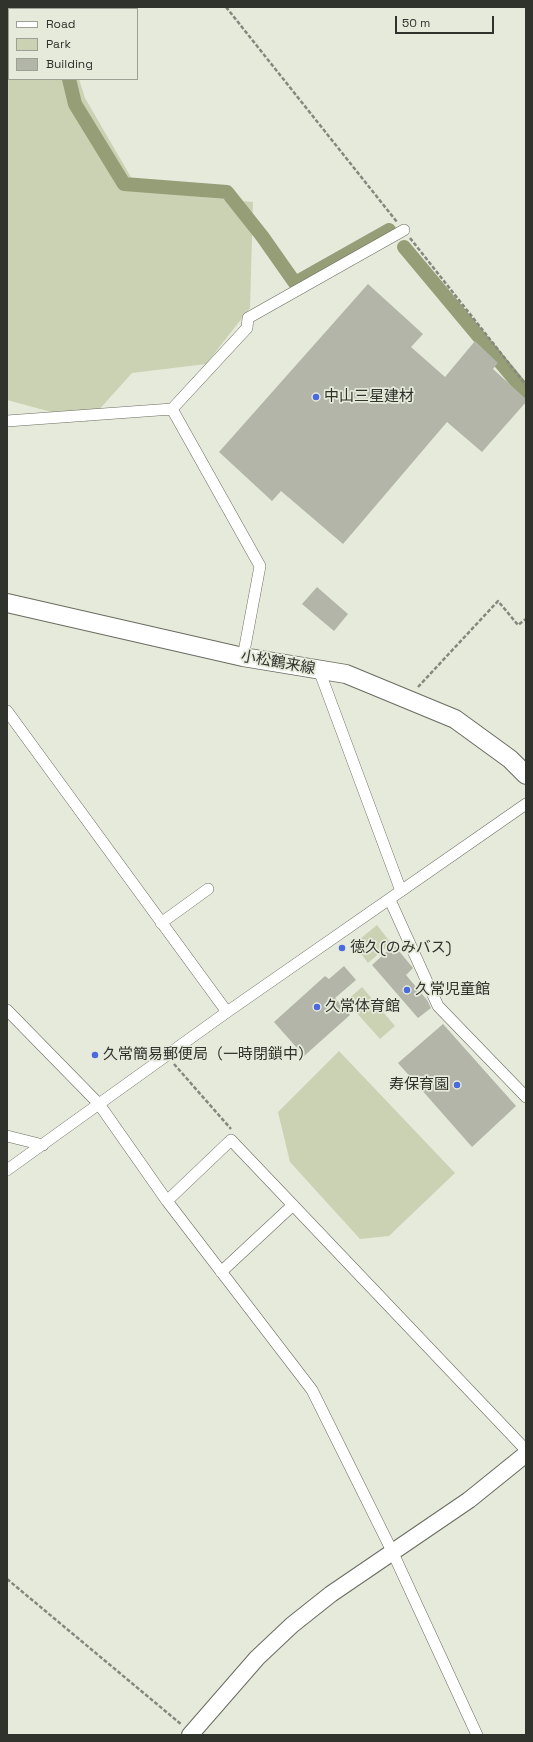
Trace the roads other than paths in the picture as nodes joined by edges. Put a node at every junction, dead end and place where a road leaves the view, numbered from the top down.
1 (404, 230) road end
2 (172, 409) junction
3 (7, 421) edge
4 (7, 602) edge
5 (243, 657) junction
6 (319, 670) junction
7 (7, 711) edge
8 (526, 775) edge
9 (526, 804) edge
10 (208, 889) dead end
11 (400, 891) junction
12 (390, 900) junction
13 (161, 922) junction
14 (7, 1010) edge
15 (227, 1012) junction
16 (526, 1097) edge
17 (99, 1104) junction
18 (7, 1136) edge
19 (43, 1145) junction
20 (7, 1170) edge
21 (167, 1201) junction
22 (293, 1205) junction
23 (222, 1272) junction
24 (526, 1450) edge
25 (526, 1454) edge
26 (392, 1551) junction
27 (192, 1734) edge
28 (477, 1735) edge

1 - 2 street
2 - 3 street
2 - 5 street
4 - 5 main road, 小松鶴来線
5 - 6 main road, 小松鶴来線
6 - 8 main road, 小松鶴来線
6 - 11 street
7 - 13 street
9 - 11 street
10 - 13 street
11 - 12 street
12 - 15 street
12 - 16 street
13 - 15 street
14 - 17 street
15 - 17 street
17 - 19 street
17 - 21 street
18 - 19 street
19 - 20 street
21 - 22 street
21 - 23 street
22 - 23 street
22 - 24 street
23 - 26 street
25 - 26 street
26 - 27 street
26 - 28 street

